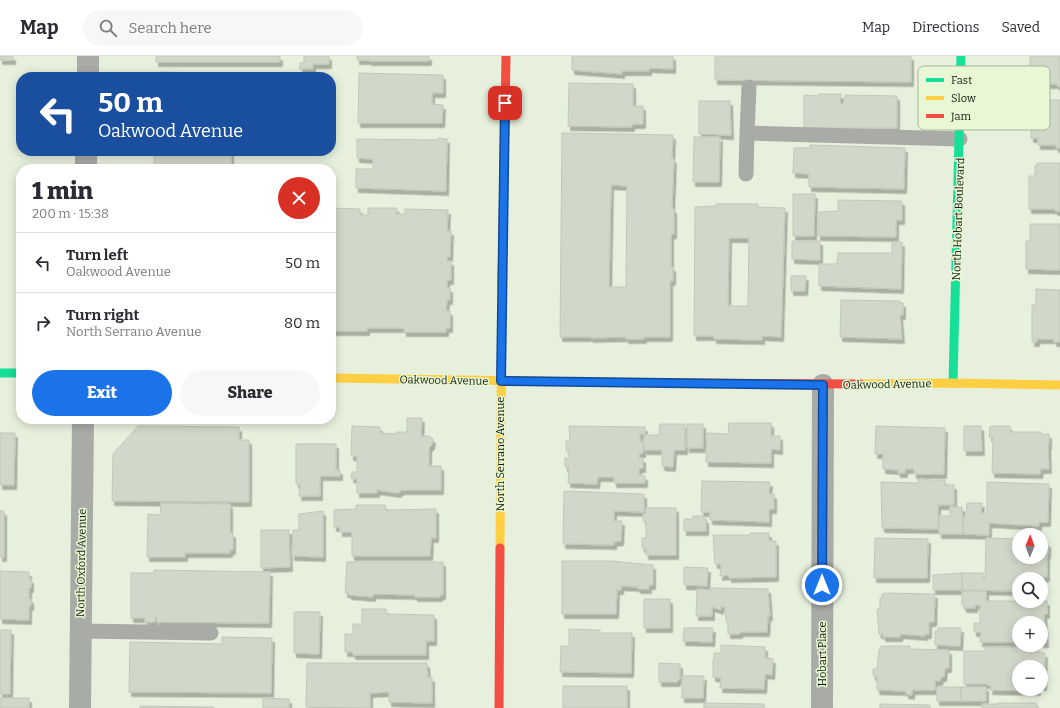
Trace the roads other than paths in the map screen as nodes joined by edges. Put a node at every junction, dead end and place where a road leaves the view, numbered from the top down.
1 (88, 56) edge
2 (506, 56) edge
3 (88, 72) edge
4 (749, 87) dead end
5 (960, 130) edge
6 (747, 132) junction
7 (960, 139) junction
8 (746, 174) dead end
9 (0, 373) edge
10 (16, 373) edge
11 (336, 378) edge
12 (501, 381) junction
13 (953, 383) junction
14 (823, 385) junction
15 (1060, 385) edge
16 (83, 424) edge
17 (81, 630) junction
18 (211, 633) dead end
19 (80, 708) edge
20 (499, 708) edge
21 (822, 708) edge

1 - 3 street
2 - 12 street, North Serrano Avenue
4 - 6 lane
5 - 7 street, North Hobart Boulevard
6 - 7 lane
6 - 8 lane
7 - 13 street, North Hobart Boulevard
9 - 10 street
11 - 12 street, Oakwood Avenue
12 - 14 street, Oakwood Avenue
12 - 20 street, North Serrano Avenue
13 - 14 street, Oakwood Avenue
13 - 15 street, Oakwood Avenue
14 - 21 street, Hobart Place
16 - 17 street, North Oxford Avenue
17 - 18 lane
17 - 19 street, North Oxford Avenue

